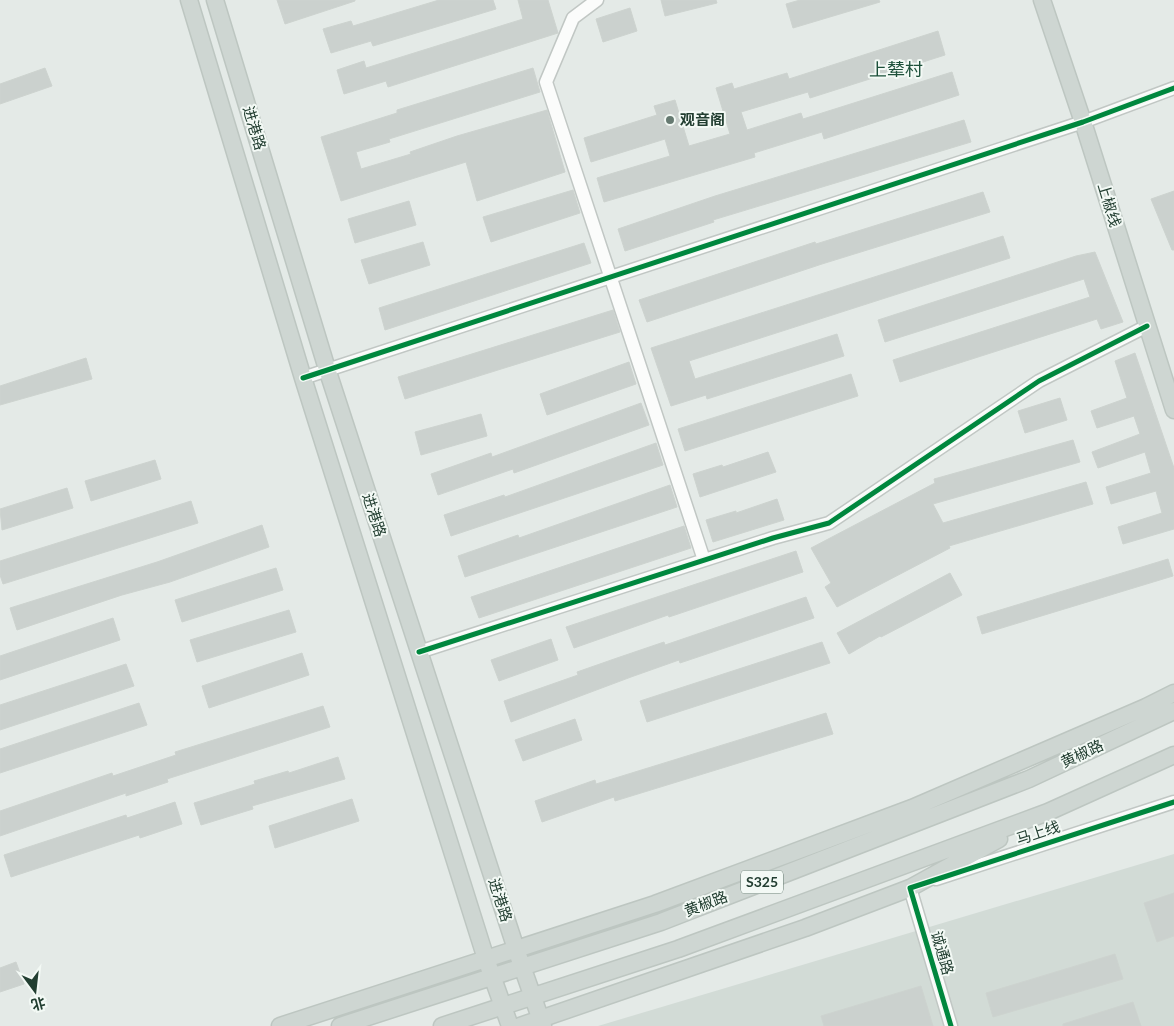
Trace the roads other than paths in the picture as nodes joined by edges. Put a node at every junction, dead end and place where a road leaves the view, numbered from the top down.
1 (188, 0) edge
2 (215, 0) edge
3 (597, 0) edge
4 (1042, 0) edge
5 (1174, 88) edge
6 (1083, 122) junction
7 (609, 276) junction
8 (1147, 326) junction
9 (327, 369) junction
10 (303, 378) junction
11 (1174, 410) edge
12 (704, 560) junction
13 (419, 652) junction
14 (1174, 693) edge
15 (1174, 711) edge
16 (1174, 755) edge
17 (1174, 802) edge
18 (1048, 812) junction
19 (910, 888) junction
20 (516, 949) junction
21 (486, 959) junction
22 (522, 967) junction
23 (493, 976) junction
24 (533, 995) junction
25 (504, 1006) junction
26 (542, 1022) edge
27 (280, 1026) edge
28 (340, 1026) edge
29 (442, 1026) edge
30 (510, 1026) edge
31 (520, 1026) edge
32 (950, 1026) edge

1 - 10 main road, 进港路
2 - 9 main road, 进港路
3 - 7 street
4 - 6 main road, 上椒线
5 - 6 street
6 - 7 street
6 - 8 main road, 上椒线
7 - 9 street
7 - 12 street
8 - 11 main road, 上椒线
8 - 12 street
9 - 10 street
9 - 13 main road, 进港路
10 - 21 main road, 进港路
12 - 13 street
13 - 20 main road, 进港路
14 - 20 main road
15 - 22 main road, 黄椒路 / S325
16 - 18 main road, S325
17 - 19 street, 马上线
18 - 19 main road
18 - 24 main road, S325
19 - 26 main road
19 - 32 street, 诚通路
20 - 21 main road
20 - 22 main road, 进港路
21 - 23 main road, 进港路
21 - 27 main road
22 - 23 main road, 黄椒路 / S325
22 - 24 main road, 进港路
23 - 25 main road, 进港路
23 - 28 main road, 黄椒路 / S325
24 - 25 main road, S325
24 - 26 main road, 进港路
25 - 29 main road, S325
25 - 30 main road, 进港路
26 - 31 main road

